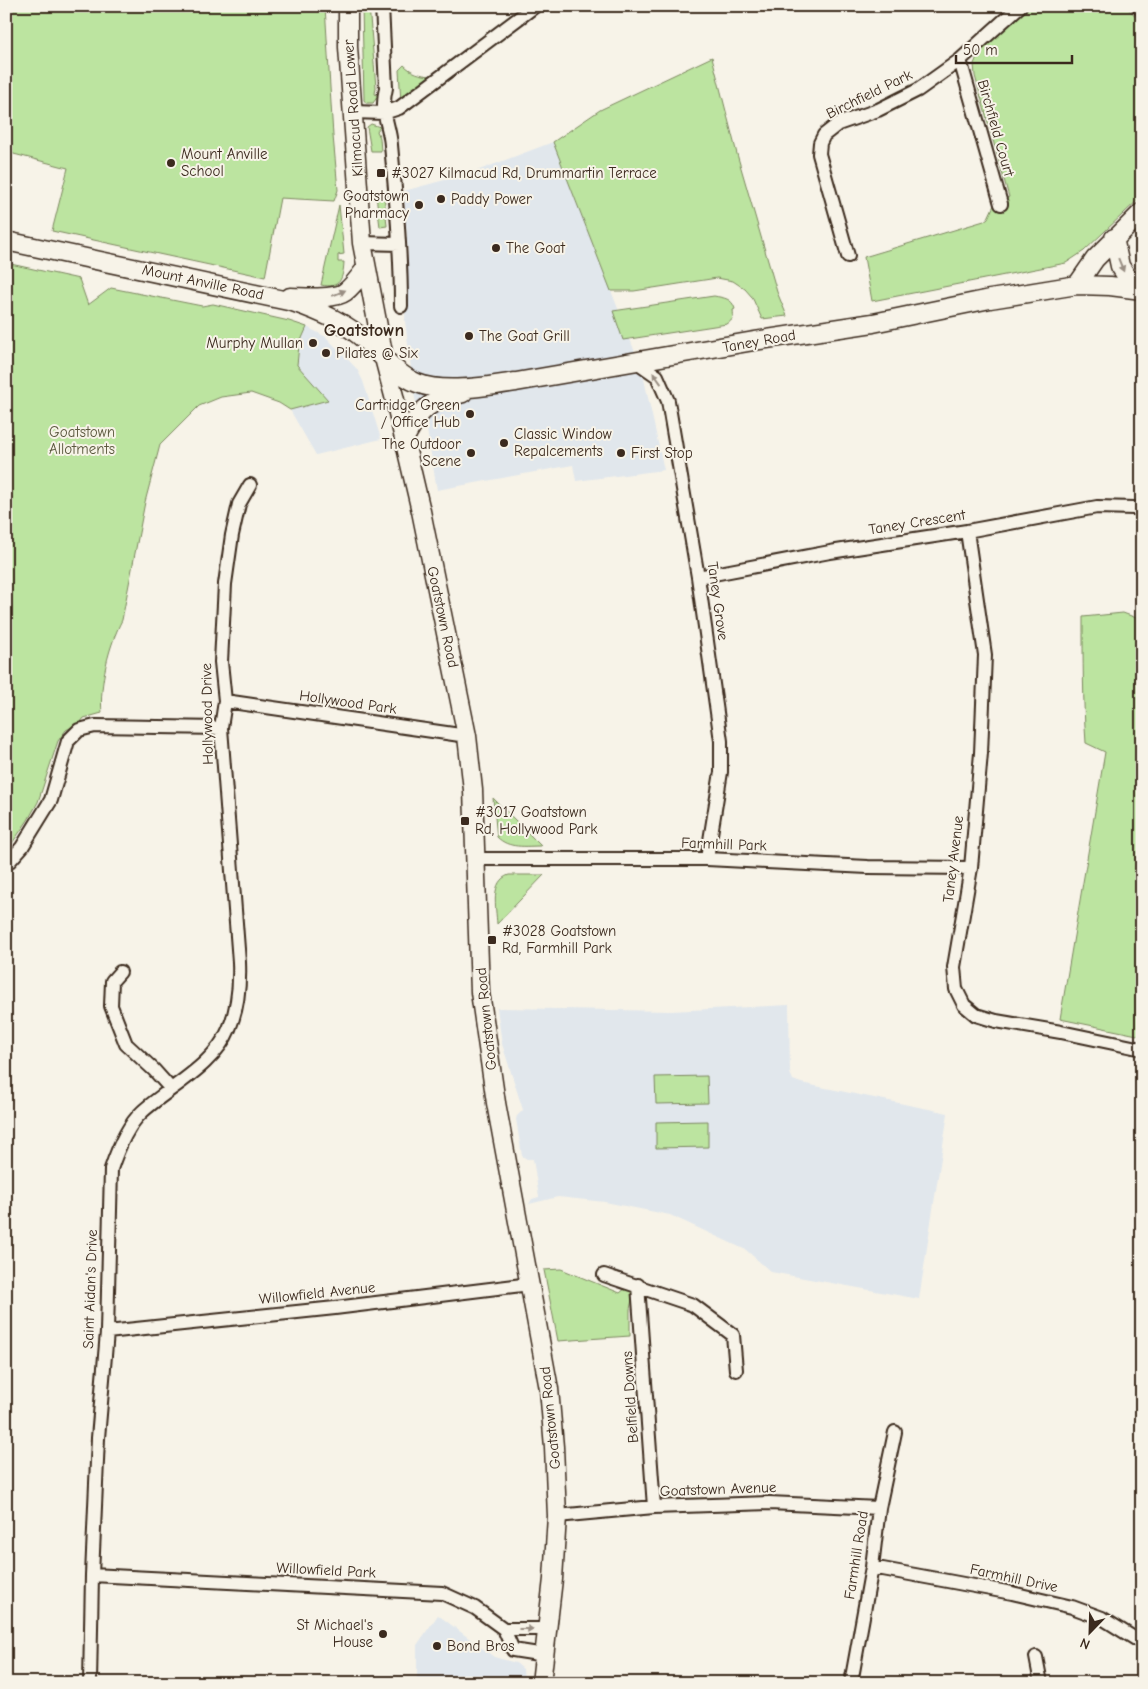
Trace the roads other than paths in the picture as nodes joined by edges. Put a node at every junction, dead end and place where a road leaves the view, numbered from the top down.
1 (348, 6) edge
2 (382, 6) edge
3 (535, 6) edge
4 (1020, 6) edge
5 (1138, 6) edge
6 (1142, 10) edge
7 (960, 60) junction
8 (353, 112) junction
9 (384, 113) junction
10 (1001, 204) dead end
11 (1142, 212) edge
12 (1114, 238) junction
13 (6, 241) edge
14 (362, 243) junction
15 (399, 244) junction
16 (848, 256) dead end
17 (366, 268) junction
18 (1077, 285) junction
19 (1138, 290) edge
20 (274, 298) junction
21 (401, 306) dead end
22 (384, 358) junction
23 (637, 362) junction
24 (483, 387) junction
25 (404, 440) junction
26 (250, 485) dead end
27 (1142, 510) edge
28 (967, 531) junction
29 (698, 577) junction
30 (225, 701) junction
31 (221, 728) junction
32 (467, 736) junction
33 (707, 858) junction
34 (476, 859) junction
35 (6, 865) edge
36 (971, 868) junction
37 (238, 945) joint
38 (120, 972) dead end
39 (1142, 1049) edge
40 (171, 1089) junction
41 (604, 1275) dead end
42 (530, 1284) junction
43 (638, 1285) junction
44 (107, 1332) junction
45 (736, 1370) dead end
46 (895, 1432) dead end
47 (654, 1507) junction
48 (880, 1508) junction
49 (557, 1516) junction
50 (872, 1567) junction
51 (92, 1575) junction
52 (504, 1629) junction
53 (548, 1629) junction
54 (1142, 1643) edge
55 (545, 1654) junction
56 (1036, 1657) dead end
57 (90, 1683) edge
58 (541, 1683) edge
59 (850, 1683) edge
60 (1041, 1683) edge

1 - 8 main road, Kilmacud Road Lower
2 - 9 street
3 - 9 street
4 - 7 street, Birchfield Park
5 - 6 street
7 - 10 street, Birchfield Court
7 - 16 street, Birchfield Park
8 - 9 street
8 - 14 main road, Kilmacud Road Lower
9 - 15 street
11 - 12 main road
12 - 18 main road
12 -> 19 main road
13 - 20 main road, Mount Anville Road
14 - 15 street
14 - 17 main road, Kilmacud Road Lower
15 - 21 street
20 -> 17 main road
17 - 22 main road, Kilmacud Road Lower
18 - 19 main road, Taney Road
18 - 23 main road, Taney Road
20 - 22 main road, Mount Anville Road
22 - 24 main road, Taney Road
22 - 25 main road, Goatstown Road
23 - 24 main road, Taney Road
29 -> 23 street, Taney Grove
24 - 25 main road
25 - 32 main road, Goatstown Road
26 - 30 street, Hollywood Drive
27 - 28 street, Taney Crescent
28 - 29 street, Taney Crescent
28 - 36 street, Taney Avenue
29 - 33 street, Taney Grove
30 - 31 street, Hollywood Drive
30 - 32 street, Hollywood Park
31 - 35 street
31 - 37 street, Hollywood Drive
32 - 34 main road, Goatstown Road
33 - 34 street, Farmhill Park
33 - 36 street, Farmhill Park
34 - 42 main road, Goatstown Road
36 - 39 street, Taney Avenue
37 - 40 street, Saint Aidan's Drive
38 - 40 street
40 - 44 street, Saint Aidan's Drive
41 - 43 street
42 - 44 street, Willowfield Avenue
42 - 49 main road, Goatstown Road
43 - 45 street
43 - 47 street, Belfield Downs
44 - 51 street, Saint Aidan's Drive
46 - 48 street, Farmhill Road
47 - 48 street, Goatstown Avenue
47 - 49 street, Goatstown Avenue
48 - 50 street, Farmhill Road
49 - 53 main road, Goatstown Road
50 - 54 street, Farmhill Drive
50 - 59 street, Farmhill Road
51 - 52 street, Willowfield Park
51 - 57 street, Saint Aidan's Drive
52 -> 53 street
52 - 55 street
53 - 55 main road, Goatstown Road
55 - 58 main road, Goatstown Road
56 - 60 street

